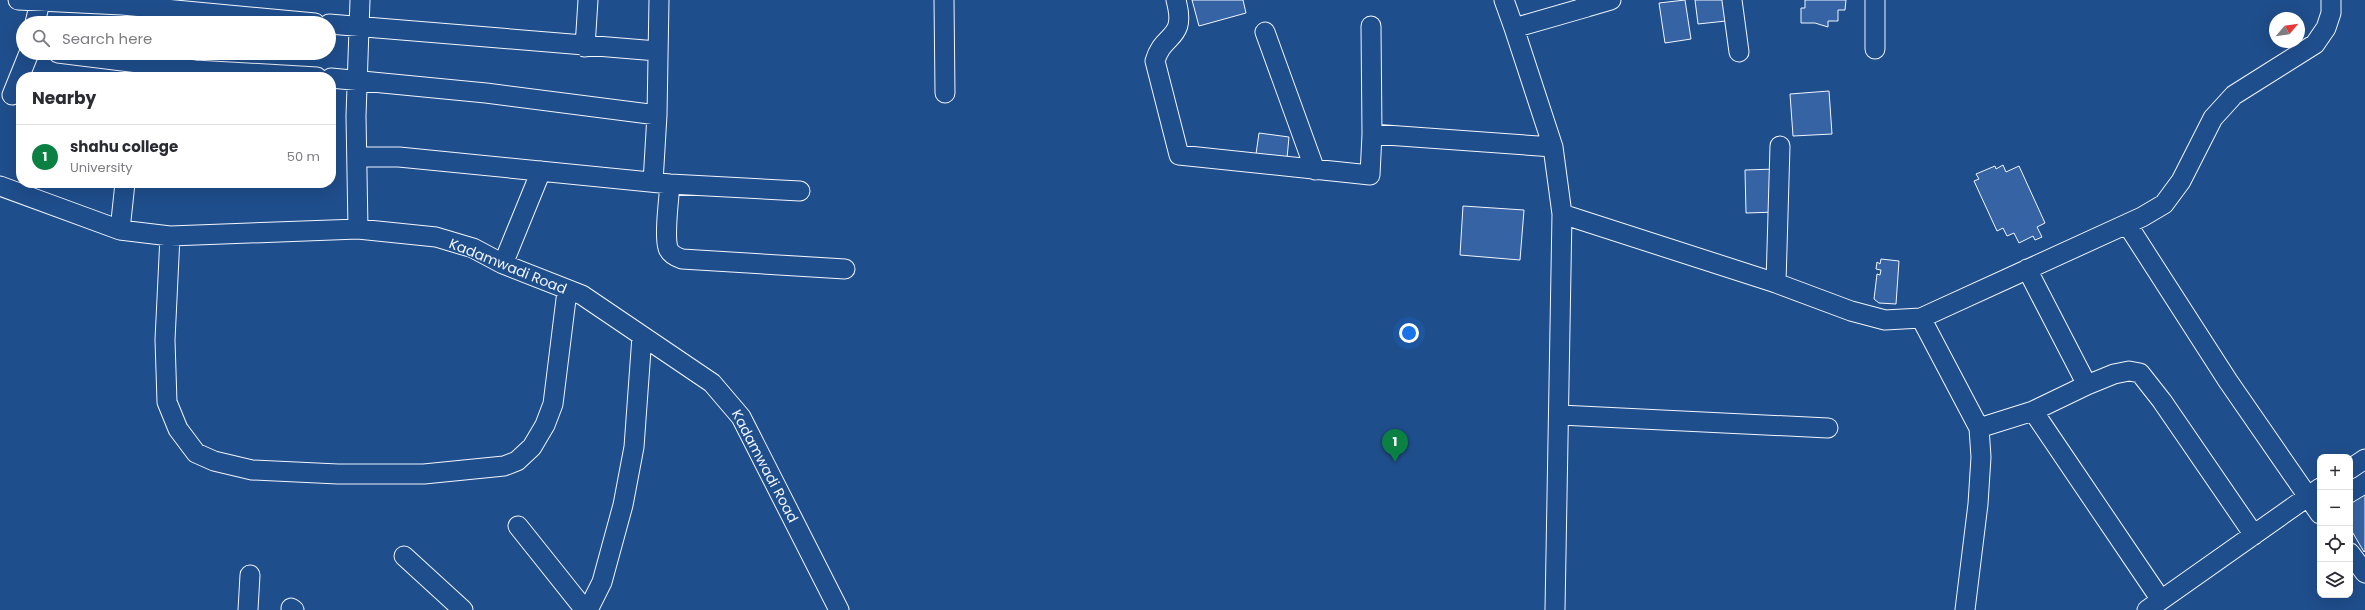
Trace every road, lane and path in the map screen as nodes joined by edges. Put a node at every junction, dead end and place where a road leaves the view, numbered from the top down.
1 (18, 0) edge
2 (360, 0) edge
3 (588, 0) edge
4 (659, 0) edge
5 (944, 0) edge
6 (1176, 0) edge
7 (1504, 0) edge
8 (1611, 0) edge
9 (1732, 0) edge
10 (1875, 0) edge
11 (2331, 0) edge
12 (40, 2) junction
13 (1586, 4) edge
14 (37, 16) edge
15 (240, 16) edge
16 (336, 25) edge
17 (1371, 26) dead end
18 (361, 27) junction
19 (1514, 28) junction
20 (1265, 32) dead end
21 (585, 47) junction
22 (1876, 50) dead end
23 (657, 51) junction
24 (1740, 52) dead end
25 (26, 60) edge
26 (114, 60) edge
27 (21, 72) edge
28 (230, 72) edge
29 (336, 78) edge
30 (358, 79) junction
31 (16, 83) edge
32 (945, 93) dead end
33 (11, 95) edge
34 (657, 115) junction
35 (1372, 134) junction
36 (1780, 146) dead end
37 (1553, 147) junction
38 (357, 158) junction
39 (1315, 170) junction
40 (541, 171) junction
41 (661, 183) junction
42 (0, 186) edge
43 (124, 188) edge
44 (800, 191) dead end
45 (1562, 214) junction
46 (2126, 224) junction
47 (358, 229) junction
48 (120, 230) junction
49 (170, 236) junction
50 (503, 264) junction
51 (845, 269) dead end
52 (2027, 269) junction
53 (1776, 283) junction
54 (567, 291) junction
55 (1921, 318) junction
56 (642, 336) junction
57 (2087, 385) junction
58 (2034, 411) junction
59 (1560, 415) junction
60 (1828, 428) dead end
61 (1979, 428) junction
62 (2365, 459) edge
63 (2353, 467) edge
64 (2313, 492) edge
65 (2317, 505) edge
66 (518, 526) dead end
67 (2254, 535) junction
68 (404, 556) dead end
69 (2353, 557) edge
70 (2365, 573) edge
71 (250, 575) dead end
72 (2154, 605) edge
73 (833, 608) edge
74 (248, 610) edge
75 (463, 610) edge
76 (584, 610) edge
77 (588, 610) edge
78 (1555, 610) edge
79 (1965, 610) edge

1 - 12 street
2 - 18 street
3 - 21 street
4 - 23 street
5 - 32 street
6 - 39 street
7 - 19 street
8 - 13 street
9 - 24 street
10 - 22 street
11 - 46 street
12 - 14 street
12 - 15 street
13 - 19 street
16 - 18 street
17 - 35 street
18 - 21 street
18 - 30 street
19 - 37 street
20 - 39 street
21 - 23 street
23 - 34 street
25 - 27 street
26 - 28 street
29 - 30 street
30 - 34 street
30 - 38 street
31 - 33 street
34 - 41 street
35 - 37 street
35 - 39 street
36 - 53 street
37 - 45 street
38 - 40 street
38 - 47 street
40 - 41 street
40 - 50 street
41 - 44 street
41 - 51 street
42 - 48 street, Kadamwadi Road
43 - 48 street
45 - 53 street
45 - 59 street
46 - 52 street
46 - 64 street
47 - 49 street, Kadamwadi Road
47 - 50 street, Kadamwadi Road
48 - 49 street, Kadamwadi Road
49 - 54 street
50 - 54 street, Kadamwadi Road
52 - 55 street
52 - 57 street
53 - 55 street
54 - 56 street, Kadamwadi Road
55 - 61 street
56 - 73 street, Kadamwadi Road
56 - 77 street
57 - 58 street
57 - 67 street
58 - 61 street
58 - 72 street
59 - 60 street
59 - 78 street
61 - 79 street
62 - 63 street
64 - 65 street
64 - 67 street
66 - 76 street
67 - 72 street
68 - 75 street
69 - 70 street
71 - 74 street

